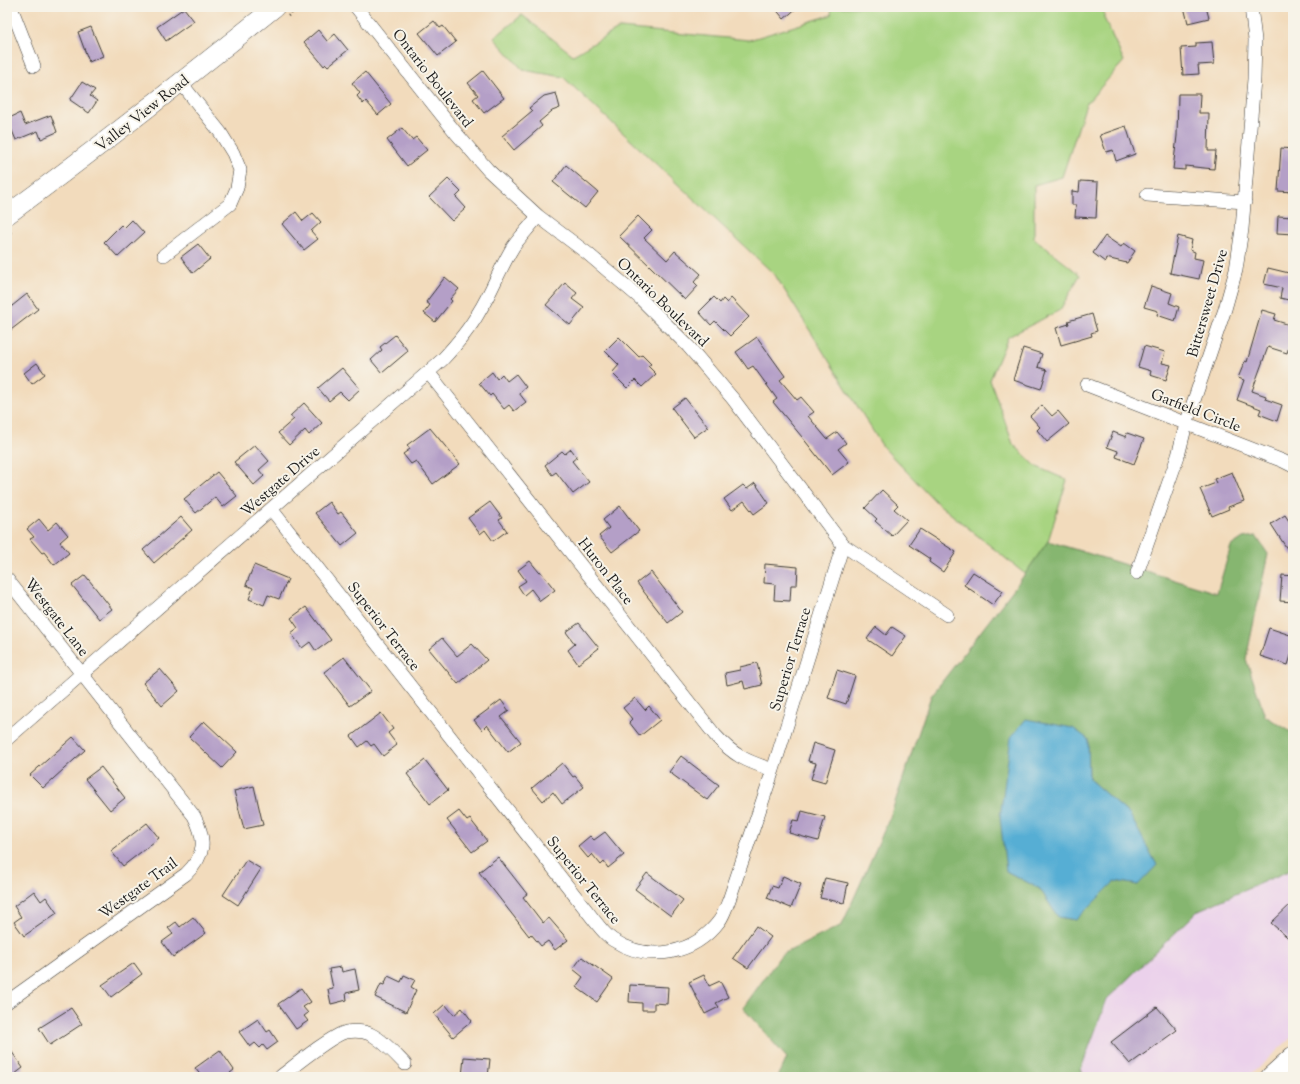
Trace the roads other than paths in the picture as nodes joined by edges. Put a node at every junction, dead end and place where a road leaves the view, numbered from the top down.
1 (11, 7) edge
2 (275, 7) edge
3 (356, 7) edge
4 (1250, 7) edge
5 (34, 66) dead end
6 (181, 83) junction
7 (1147, 195) dead end
8 (1245, 202) junction
9 (7, 215) edge
10 (538, 216) junction
11 (164, 255) dead end
12 (428, 372) junction
13 (1087, 385) dead end
14 (1186, 424) junction
15 (1293, 466) edge
16 (272, 510) junction
17 (843, 545) junction
18 (1137, 573) dead end
19 (7, 579) edge
20 (947, 615) dead end
21 (82, 675) junction
22 (7, 739) edge
23 (773, 770) junction
24 (7, 1002) edge
25 (1293, 1056) edge
26 (405, 1064) dead end
27 (280, 1077) edge
28 (1270, 1077) edge

1 - 5 street
2 - 6 main road, Valley View Road
3 - 10 street, Ontario Boulevard
4 - 8 street, Bittersweet Drive
6 - 9 main road, Valley View Road
6 - 11 street
7 - 8 street
8 - 14 street, Bittersweet Drive
10 - 12 street, Westgate Drive
10 - 17 street, Ontario Boulevard
12 - 16 street, Westgate Drive
12 - 23 street, Huron Place
13 - 14 street, Garfield Circle
14 - 15 street, Garfield Circle
14 - 18 street, Bittersweet Drive
16 - 21 street, Westgate Drive
16 - 23 street, Superior Terrace
17 - 20 street, Ontario Boulevard
17 - 23 street, Superior Terrace
19 - 21 street, Westgate Lane
21 - 22 street, Westgate Drive
21 - 24 street, Westgate Trail
25 - 28 main road
26 - 27 street

